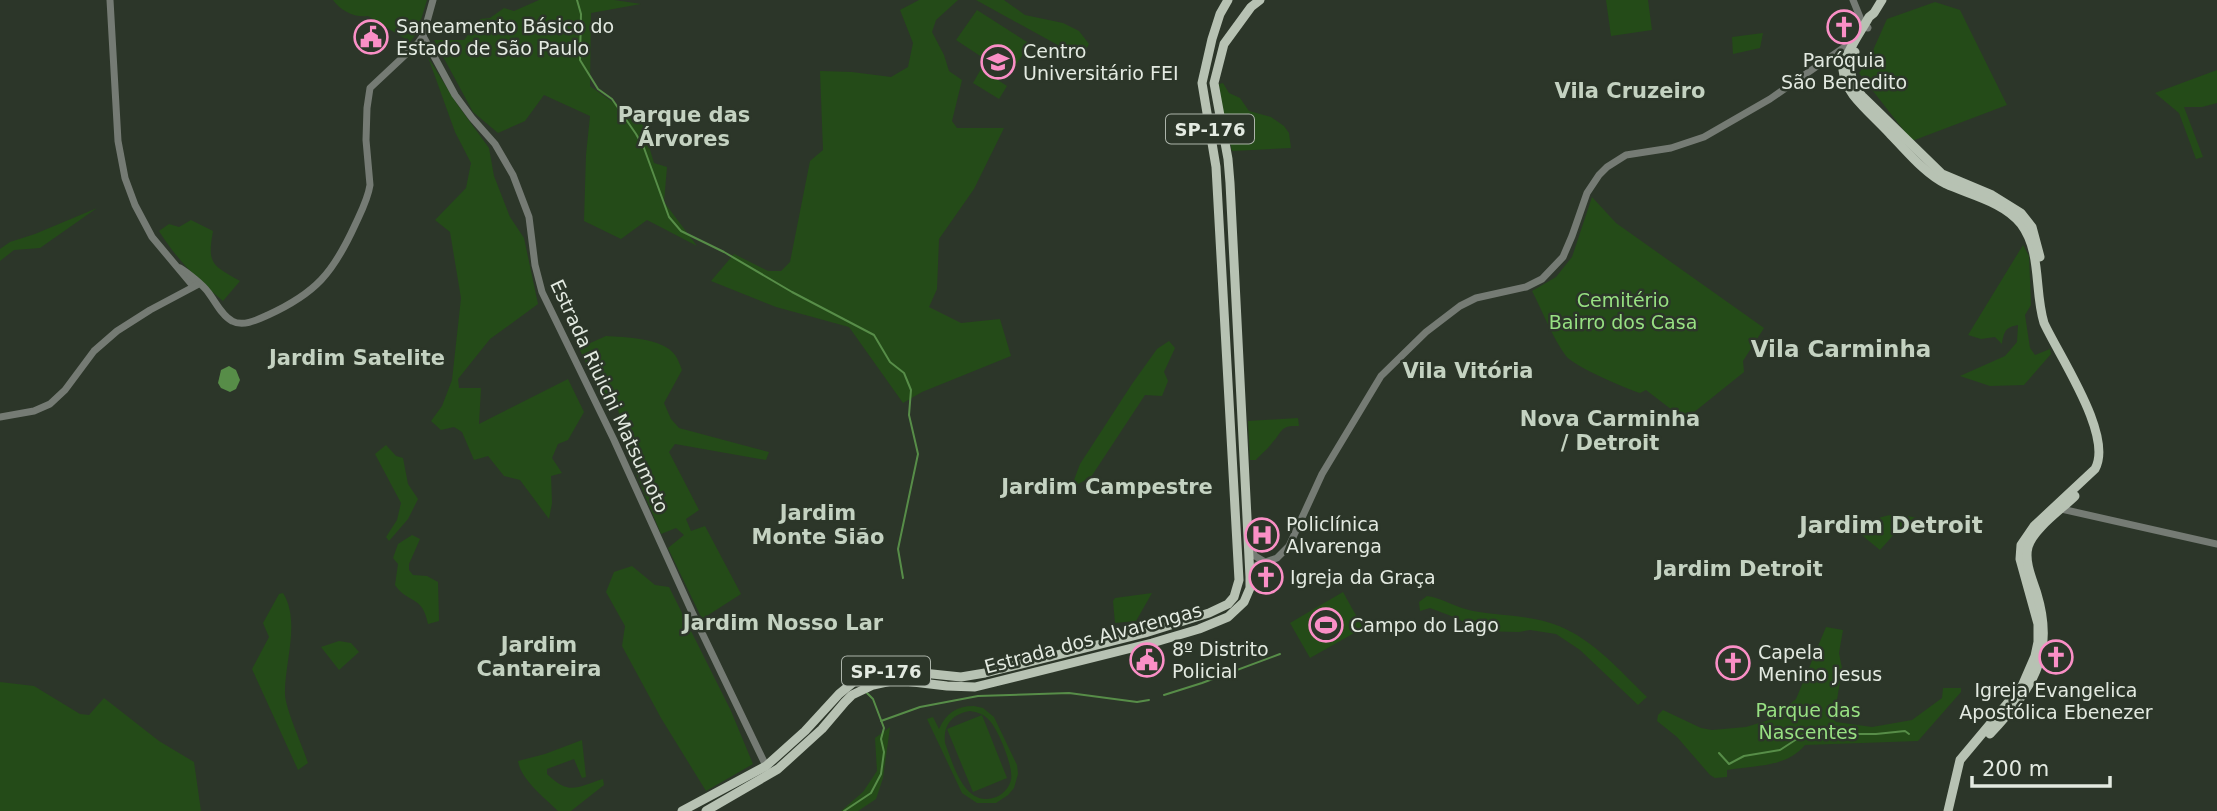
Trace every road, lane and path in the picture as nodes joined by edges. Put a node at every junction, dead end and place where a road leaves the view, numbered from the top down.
1 (110, 0) edge
2 (433, 0) edge
3 (1228, 0) edge
4 (1260, 0) edge
5 (1853, 0) edge
6 (1882, 0) edge
7 (1252, 4) edge
8 (1217, 25) junction
9 (1866, 28) junction
10 (423, 36) junction
11 (1228, 37) junction
12 (1857, 38) junction
13 (1851, 56) junction
14 (1233, 237) junction
15 (1220, 243) junction
16 (1223, 277) junction
17 (1234, 277) junction
18 (196, 286) junction
19 (0, 417) edge
20 (2058, 508) junction
21 (2217, 544) edge
22 (1249, 547) junction
23 (1265, 562) junction
24 (1250, 570) junction
25 (1040, 659) junction
26 (1032, 672) junction
27 (766, 766) junction
28 (770, 775) junction
29 (682, 811) edge
30 (706, 811) edge
31 (1951, 811) edge

1 - 18 street
2 - 10 street
3 - 8 main road, Estrada dos Alvarengas / SP-176
4 - 7 main road, Estrada dos Alvarengas / SP-176
5 - 9 street
6 - 9 main road
7 - 11 main road, Estrada dos Alvarengas / SP-176
8 - 11 main road
8 - 15 main road, Estrada dos Alvarengas / SP-176
9 - 12 main road
9 - 13 main road
10 - 18 street
10 - 27 street, Estrada Riuichi Matsumoto
11 - 14 main road, Estrada dos Alvarengas / SP-176
12 - 13 main road
12 - 23 street
13 - 20 main road
14 - 15 main road
14 - 17 main road, Estrada dos Alvarengas / SP-176
15 - 16 main road, Estrada dos Alvarengas / SP-176
16 - 17 main road
16 - 25 main road, Estrada dos Alvarengas / SP-176
17 - 22 main road, Estrada dos Alvarengas / SP-176
18 - 19 street
20 - 21 street
20 - 31 main road
22 - 23 street
22 - 24 main road, Estrada dos Alvarengas / SP-176
23 - 24 street
24 - 26 main road, Estrada dos Alvarengas / SP-176
25 - 26 main road
25 - 27 main road, Estrada dos Alvarengas / SP-176
26 - 28 main road, Estrada dos Alvarengas / SP-176
27 - 28 street, Estrada Riuichi Matsumoto
27 - 29 main road, Estrada dos Alvarengas / SP-176
28 - 30 main road, Estrada dos Alvarengas / SP-176

